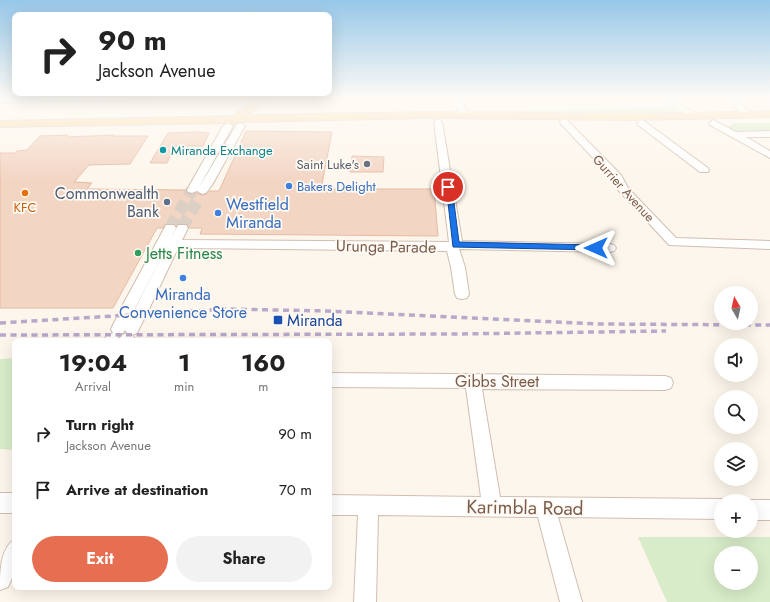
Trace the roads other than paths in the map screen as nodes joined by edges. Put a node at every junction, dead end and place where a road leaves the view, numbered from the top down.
1 (176, 125) edge
2 (237, 125) edge
3 (237, 125) edge
4 (439, 125) edge
5 (567, 125) edge
6 (642, 125) edge
7 (717, 125) edge
8 (0, 131) edge
9 (770, 134) edge
10 (734, 135) junction
11 (770, 154) edge
12 (704, 170) dead end
13 (192, 190) tunnel mouth
14 (202, 191) tunnel mouth
15 (176, 228) tunnel mouth
16 (168, 244) junction
17 (770, 245) edge
18 (454, 246) junction
19 (610, 248) dead end
20 (462, 294) dead end
21 (126, 327) edge
22 (332, 380) edge
23 (473, 381) junction
24 (665, 383) dead end
25 (0, 503) edge
26 (12, 503) edge
27 (332, 505) edge
28 (368, 506) junction
29 (492, 506) junction
30 (545, 507) junction
31 (714, 509) edge
32 (758, 510) edge
33 (770, 510) edge
34 (12, 556) edge
35 (0, 579) edge
36 (365, 602) edge
37 (571, 602) edge

1 - 8 main road
2 - 13 street
3 - 14 street
4 - 18 street
5 - 17 street, Gurrier Avenue
6 - 12 street
7 - 10 street
9 - 10 street
10 - 11 street
15 - 16 street
16 - 18 street, Urunga Parade
16 - 21 street
18 - 19 street, Urunga Parade
18 - 20 street
22 - 23 street, Gibbs Street
23 - 24 street, Gibbs Street
23 - 29 street
25 - 26 street
27 - 28 street, Karimbla Road
28 - 29 street, Karimbla Road
28 - 36 street
29 - 30 street, Karimbla Road
30 - 31 street, Karimbla Road
30 - 37 street
32 - 33 street
34 - 35 street

